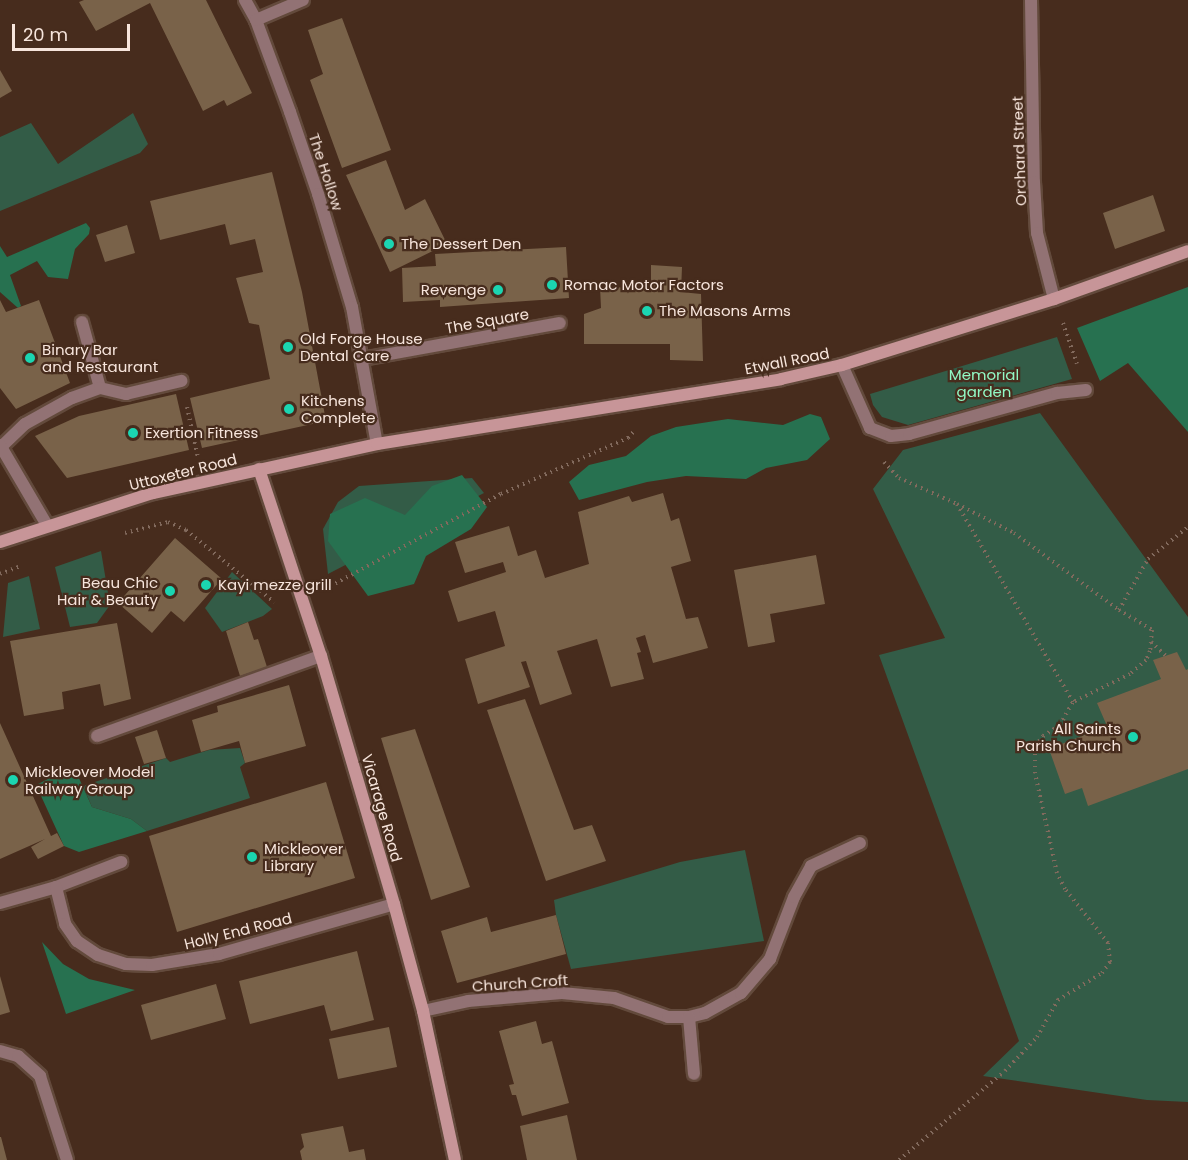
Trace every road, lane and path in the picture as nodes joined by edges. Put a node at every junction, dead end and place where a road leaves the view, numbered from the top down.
1 (245, 0) edge
2 (303, 0) edge
3 (1031, 0) edge
4 (281, 4) edge
5 (256, 20) junction
6 (1188, 251) edge
7 (1054, 299) junction
8 (82, 322) dead end
9 (560, 323) dead end
10 (362, 359) junction
11 (842, 365) junction
12 (181, 381) joint
13 (100, 388) junction
14 (1086, 390) joint
15 (663, 398) junction
16 (870, 428) junction
17 (377, 444) junction
18 (1, 446) edge
19 (259, 469) junction
20 (200, 483) junction
21 (957, 504) junction
22 (47, 525) junction
23 (1188, 527) edge
24 (123, 533) dead end
25 (0, 542) edge
26 (29, 563) dead end
27 (0, 574) edge
28 (303, 601) junction
29 (1119, 610) junction
30 (1151, 642) junction
31 (321, 656) junction
32 (1166, 656) dead end
33 (1073, 702) junction
34 (97, 736) dead end
35 (860, 843) dead end
36 (121, 862) dead end
37 (56, 887) junction
38 (0, 903) edge
39 (394, 904) junction
40 (423, 1011) junction
41 (688, 1017) junction
42 (0, 1051) edge
43 (694, 1074) dead end
44 (67, 1160) edge
45 (455, 1160) edge
46 (899, 1160) edge

1 - 5 street, The Hollow
2 - 4 street
3 - 7 street, Orchard Street
4 - 5 street
5 - 10 street, The Hollow
6 - 7 street, Etwall Road
7 - 11 street, Etwall Road
7 - 14 path
8 - 13 street
9 - 10 street, The Square
10 - 17 street
11 - 15 street, Etwall Road
11 - 16 street
12 - 13 street
12 - 20 path
13 - 18 street
14 - 16 street
15 - 17 street, Etwall Road
15 - 28 path
16 - 21 path
17 - 19 street, Uttoxeter Road
18 - 22 street
19 - 20 street, Uttoxeter Road
19 - 28 street, Vicarage Road
20 - 22 street, Uttoxeter Road
21 - 29 path
21 - 33 path
22 - 25 street, Uttoxeter Road
23 - 29 path
24 - 28 path
26 - 27 path
28 - 31 street, Vicarage Road
29 - 30 path
30 - 32 path
30 - 33 path
31 - 34 street
31 - 39 street, Vicarage Road
33 - 46 path
35 - 41 street, Church Croft
36 - 37 street
37 - 38 street
37 - 39 street, Holly End Road
39 - 40 street, Vicarage Road
40 - 41 street, Church Croft
40 - 45 street, Vicarage Road
41 - 43 street
42 - 44 street

